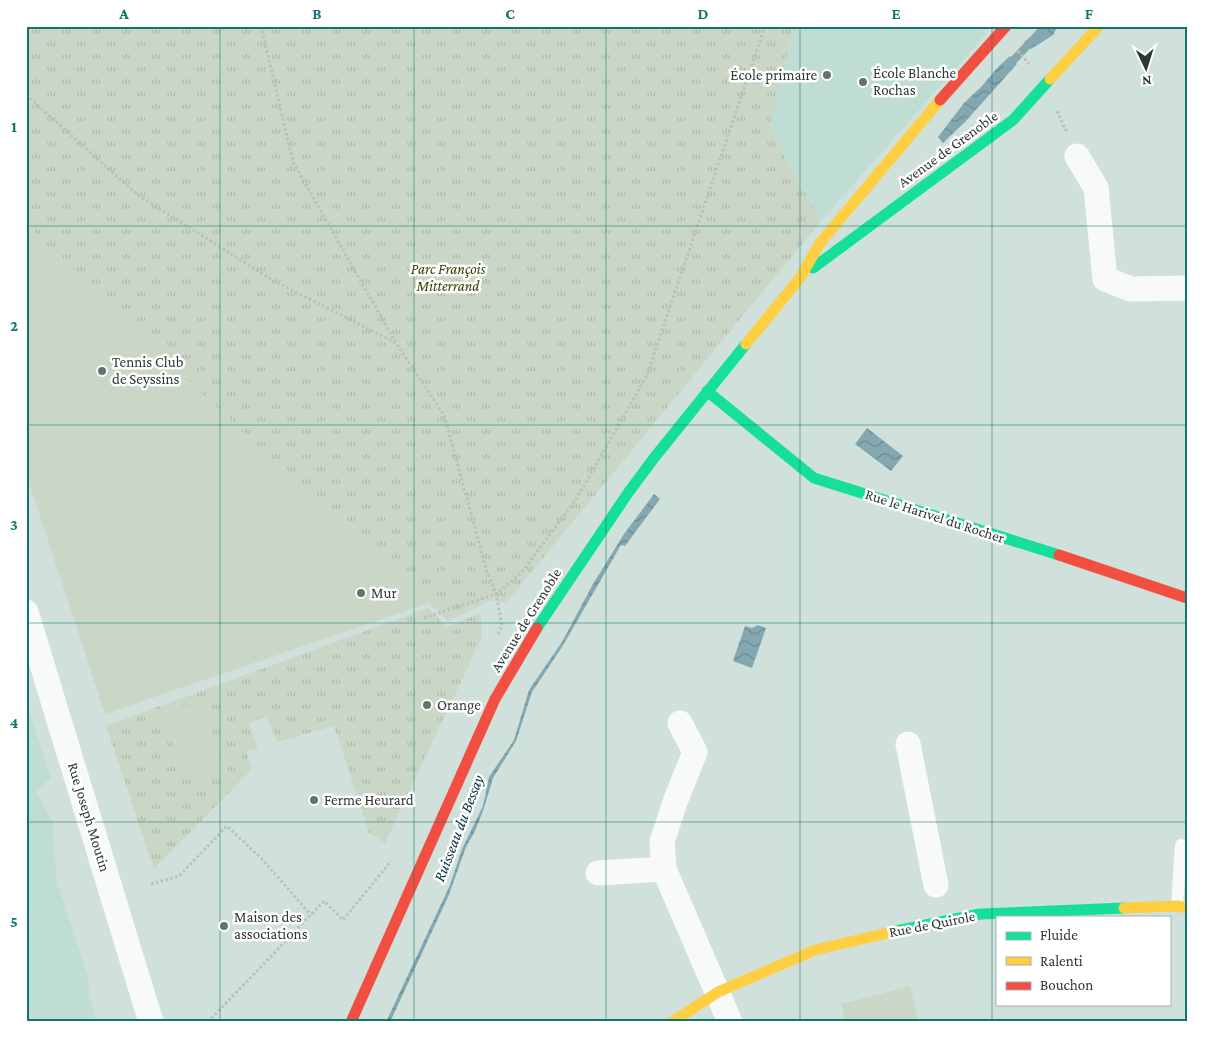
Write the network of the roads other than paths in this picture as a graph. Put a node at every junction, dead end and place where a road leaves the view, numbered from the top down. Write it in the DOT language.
graph roads {
  1 [pos="1099,26"];
  2 [pos="1001,28"];
  3 [pos="1077,156"];
  4 [pos="800,278"];
  5 [pos="1187,288"];
  6 [pos="707,391"];
  7 [pos="1187,598"];
  8 [pos="26,612"];
  9 [pos="680,723"];
  10 [pos="908,744"];
  11 [pos="1181,844"];
  12 [pos="664,869"];
  13 [pos="598,873"];
  14 [pos="936,885"];
  15 [pos="1182,907"];
  16 [pos="718,992"];
  17 [pos="151,1022"];
  18 [pos="350,1022"];
  19 [pos="672,1022"];
  20 [pos="730,1022"];
  1 -- 4 [label="street, Avenue de Grenoble"];
  2 -- 4 [label="street, Avenue de Grenoble"];
  3 -- 5 [label="street"];
  4 -- 6 [label="street, Avenue de Grenoble"];
  6 -- 7 [label="street, Rue le Harivel du Rocher"];
  6 -- 18 [label="street, Avenue de Grenoble"];
  8 -- 17 [label="street, Rue Joseph Moutin"];
  9 -- 12 [label="street"];
  10 -- 14 [label="street"];
  11 -- 15 [label="lane"];
  12 -- 13 [label="street"];
  12 -- 16 [label="street"];
  15 -- 16 [label="street, Rue de Quirole"];
  16 -- 19 [label="street, Rue de Quirole"];
  16 -- 20 [label="street"];
}
